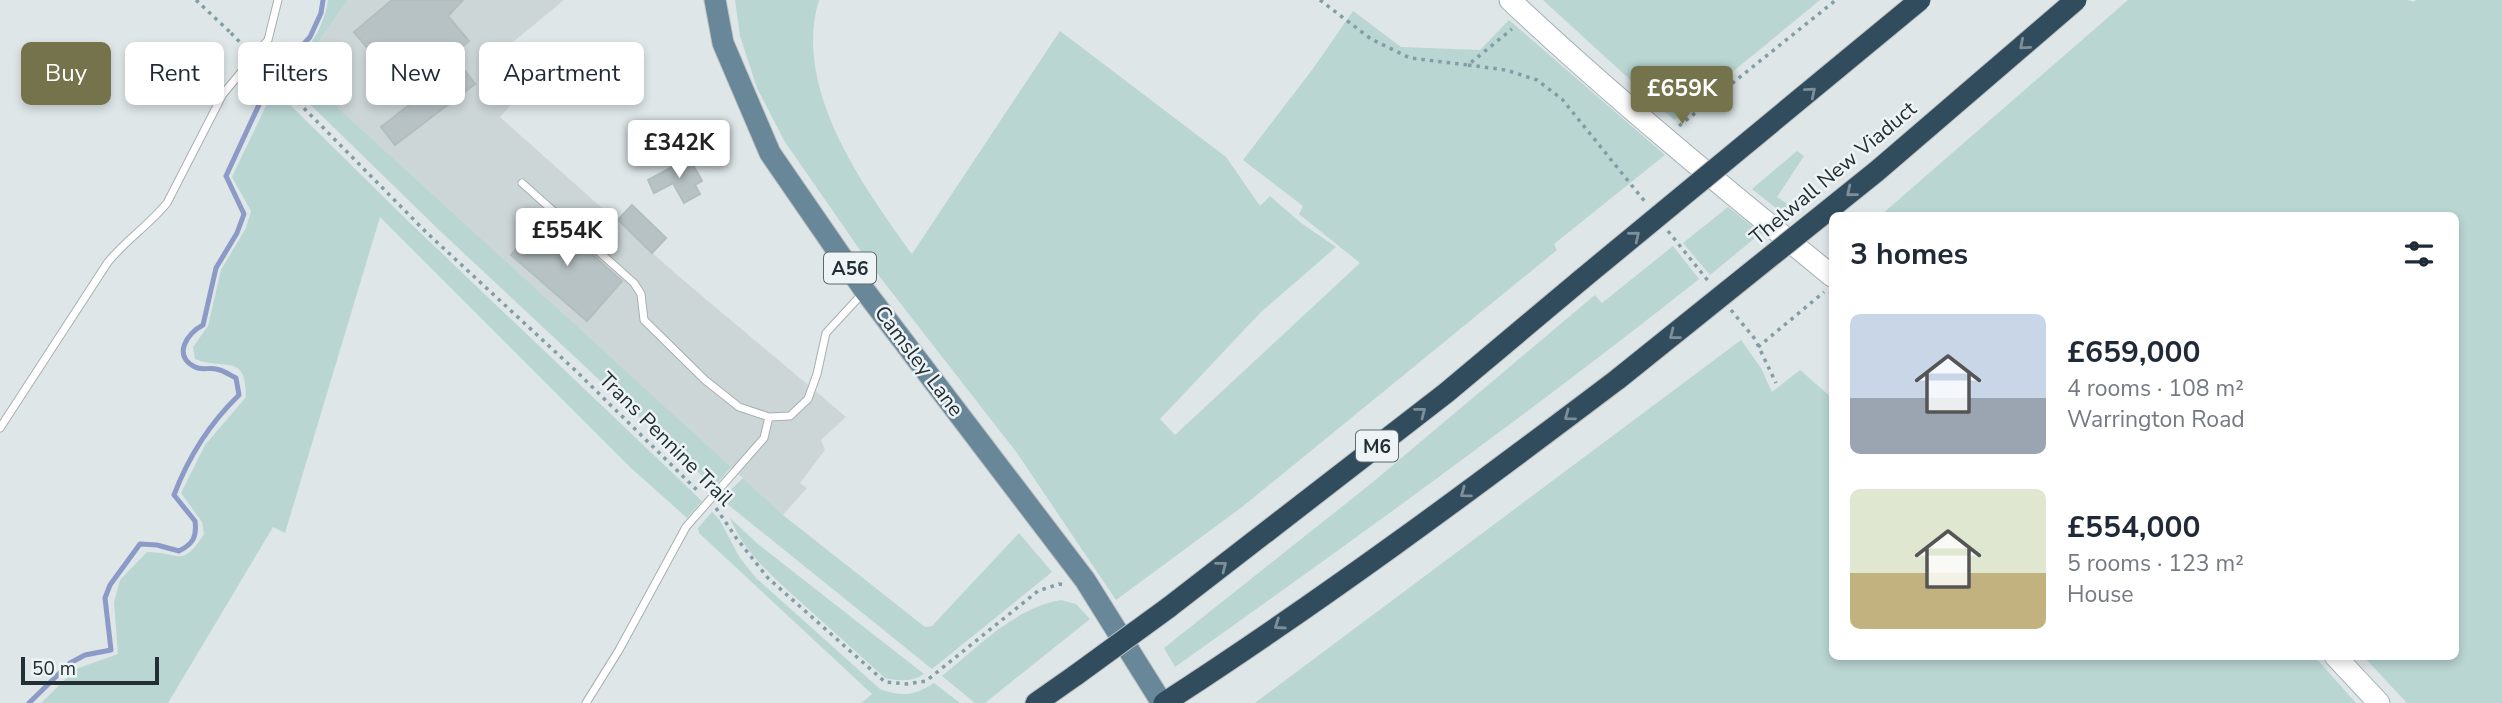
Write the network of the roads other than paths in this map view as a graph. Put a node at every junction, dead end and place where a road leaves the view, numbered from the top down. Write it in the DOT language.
graph roads {
  1 [pos="278,0"];
  2 [pos="715,0"];
  3 [pos="1510,0"];
  4 [pos="1920,0"];
  5 [pos="2076,0"];
  6 [pos="522,183"];
  7 [pos="1829,274"];
  8 [pos="865,290"];
  9 [pos="769,417"];
  10 [pos="0,428"];
  11 [pos="2339,660"];
  12 [pos="586,703"];
  13 [pos="1036,703"];
  14 [pos="1163,703"];
  15 [pos="2379,703"];
  1 -- 10 [label="lane"];
  2 -- 8 [label="main road, Camsley Lane / A56"];
  3 -- 7 [label="street"];
  13 -- 4 [label="highway, M6, one-way, bridge"];
  5 -- 14 [label="highway, Thelwall New Viaduct, one-way, bridge"];
  6 -- 9 [label="lane"];
  8 -- 9 [label="lane"];
  8 -- 14 [label="main road, Camsley Lane / A56"];
  9 -- 12 [label="lane"];
  11 -- 15 [label="street"];
}
